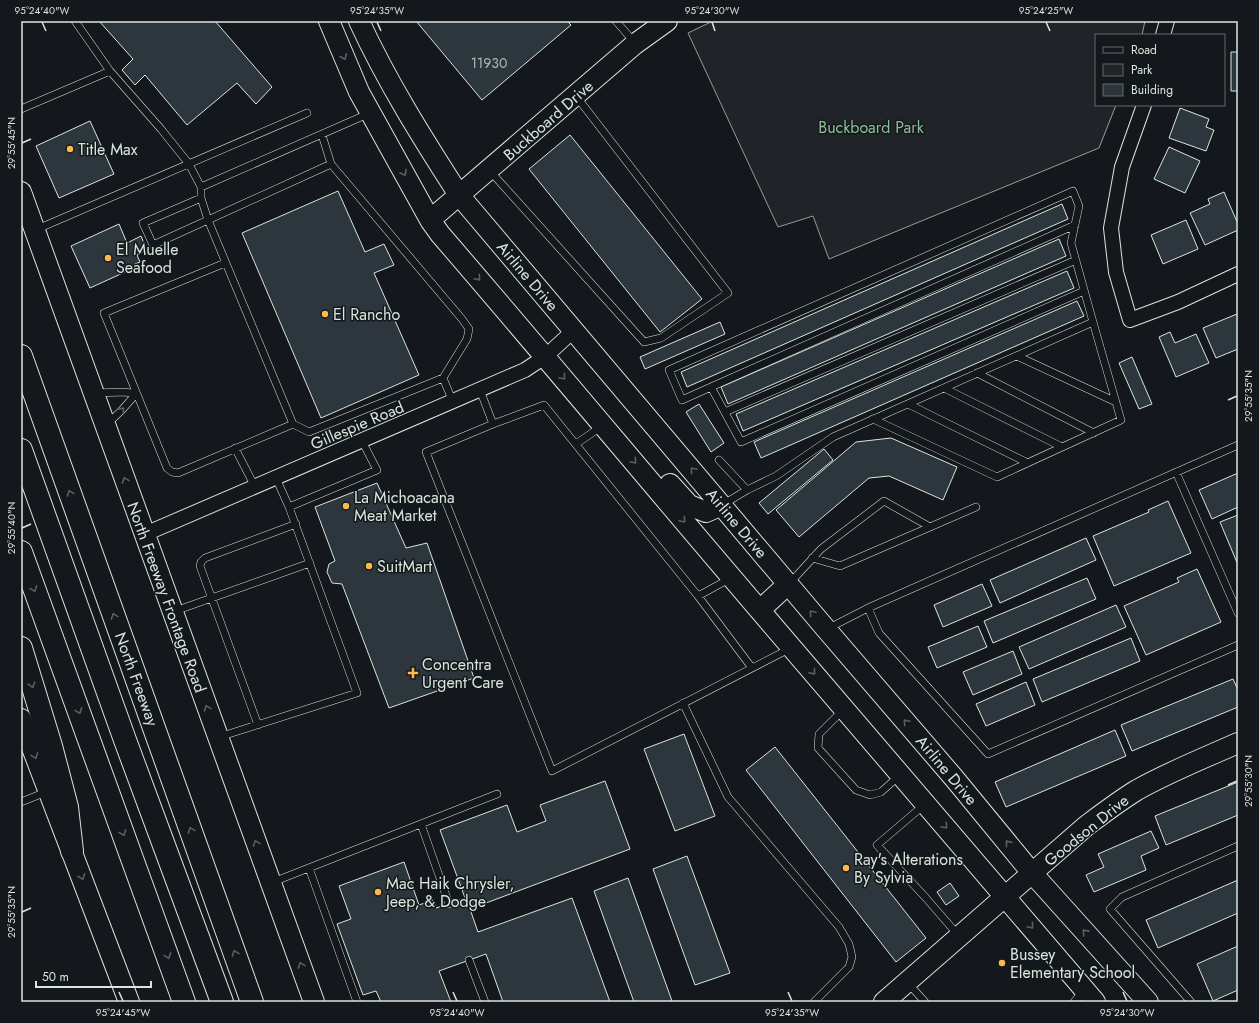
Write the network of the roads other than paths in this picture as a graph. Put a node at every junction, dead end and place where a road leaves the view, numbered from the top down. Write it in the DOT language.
graph roads {
  1 [pos="75,21"];
  2 [pos="329,21"];
  3 [pos="359,21"];
  4 [pos="616,21"];
  5 [pos="667,21"];
  6 [pos="1167,21"];
  7 [pos="1164,34"];
  8 [pos="635,44"];
  9 [pos="110,71"];
  10 [pos="576,96"];
  11 [pos="1144,106"];
  12 [pos="21,109"];
  13 [pos="307,113"];
  14 [pos="370,113"];
  15 [pos="322,135"];
  16 [pos="189,164"];
  17 [pos="331,164"];
  18 [pos="490,169"];
  19 [pos="201,187"];
  20 [pos="21,192"];
  21 [pos="459,195"];
  22 [pos="201,198"];
  23 [pos="208,220"];
  24 [pos="430,220"];
  25 [pos="1075,225"];
  26 [pos="34,230"];
  27 [pos="1076,260"];
  28 [pos="226,263"];
  29 [pos="1238,274"];
  30 [pos="1084,291"];
  31 [pos="1093,322"];
  32 [pos="574,330"];
  33 [pos="21,356"];
  34 [pos="546,356"];
  35 [pos="1017,356"];
  36 [pos="976,373"];
  37 [pos="443,378"];
  38 [pos="711,387"];
  39 [pos="944,388"];
  40 [pos="480,390"];
  41 [pos="93,393"];
  42 [pos="136,394"];
  43 [pos="453,402"];
  44 [pos="1116,402"];
  45 [pos="908,404"];
  46 [pos="725,412"];
  47 [pos="873,419"];
  48 [pos="293,424"];
  49 [pos="493,424"];
  50 [pos="105,425"];
  51 [pos="603,425"];
  52 [pos="1094,433"];
  53 [pos="362,441"];
  54 [pos="576,444"];
  55 [pos="1238,445"];
  56 [pos="1062,447"];
  57 [pos="235,448"];
  58 [pos="21,450"];
  59 [pos="719,460"];
  60 [pos="1028,463"];
  61 [pos="1176,472"];
  62 [pos="276,478"];
  63 [pos="649,479"];
  64 [pos="254,487"];
  65 [pos="747,490"];
  66 [pos="722,505"];
  67 [pos="289,507"];
  68 [pos="976,507"];
  69 [pos="296,524"];
  70 [pos="930,527"];
  71 [pos="145,534"];
  72 [pos="21,552"];
  73 [pos="812,558"];
  74 [pos="310,563"];
  75 [pos="732,578"];
  76 [pos="788,584"];
  77 [pos="698,596"];
  78 [pos="212,598"];
  79 [pos="868,608"];
  80 [pos="760,610"];
  81 [pos="173,612"];
  82 [pos="1238,613"];
  83 [pos="826,629"];
  84 [pos="1238,645"];
  85 [pos="792,647"];
  86 [pos="21,648"];
  87 [pos="752,668"];
  88 [pos="683,703"];
  89 [pos="844,709"];
  90 [pos="21,719"];
  91 [pos="258,725"];
  92 [pos="218,737"];
  93 [pos="1238,743"];
  94 [pos="901,774"];
  95 [pos="48,791"];
  96 [pos="497,794"];
  97 [pos="21,802"];
  98 [pos="926,803"];
  99 [pos="421,824"];
  100 [pos="1238,846"];
  101 [pos="72,851"];
  102 [pos="310,868"];
  103 [pos="1032,873"];
  104 [pos="271,883"];
  105 [pos="1006,896"];
  106 [pos="449,904"];
  107 [pos="959,937"];
  108 [pos="469,960"];
  109 [pos="907,982"];
  110 [pos="253,998"];
  111 [pos="1085,998"];
  112 [pos="128,1002"];
  113 [pos="184,1002"];
  114 [pos="222,1002"];
  115 [pos="314,1002"];
  116 [pos="357,1002"];
  117 [pos="485,1002"];
  118 [pos="814,1002"];
  119 [pos="884,1002"];
  120 [pos="925,1002"];
  121 [pos="1148,1002"];
  122 [pos="1191,1002"];
  1 -- 9 [label="lane"];
  2 -- 14 [label="main road, one-way"];
  3 -- 21 [label="main road, Airline Drive"];
  4 -- 8 [label="lane"];
  5 -- 8 [label="main road, Buckboard Drive"];
  6 -- 7 [label="street"];
  8 -- 10 [label="main road, Buckboard Drive"];
  9 -- 12 [label="lane"];
  9 -- 16 [label="lane"];
  10 -- 18 [label="main road, Buckboard Drive"];
  10 -- 18 [label="lane"];
  11 -- 29 [label="street"];
  13 -- 16 [label="lane"];
  14 -- 15 [label="lane"];
  14 -- 24 [label="main road, one-way"];
  15 -- 17 [label="lane"];
  15 -- 19 [label="lane"];
  16 -- 19 [label="lane"];
  16 -- 26 [label="lane"];
  17 -- 23 [label="lane"];
  17 -- 37 [label="lane"];
  18 -- 21 [label="main road, Buckboard Drive"];
  19 -- 22 [label="lane"];
  20 -- 26 [label="main road, North Freeway Frontage Road"];
  21 -- 24 [label="main road, Buckboard Drive"];
  21 -- 32 [label="main road, Airline Drive"];
  22 -- 23 [label="lane"];
  22 -- 23 [label="lane"];
  23 -- 28 [label="lane"];
  24 -- 34 [label="main road, one-way"];
  25 -- 27 [label="lane"];
  25 -- 38 [label="lane"];
  25 -- 38 [label="lane"];
  26 -- 41 [label="main road, North Freeway Frontage Road"];
  27 -- 30 [label="lane"];
  27 -- 46 [label="lane"];
  28 -- 42 [label="lane"];
  28 -- 48 [label="lane"];
  30 -- 31 [label="lane"];
  30 -- 46 [label="lane"];
  31 -- 35 [label="lane"];
  31 -- 44 [label="lane"];
  32 -- 34 [label="street, Gillespie Road"];
  66 -- 32 [label="main road, Airline Drive, one-way"];
  110 -- 33 [label="highway, North Freeway, one-way"];
  34 -- 40 [label="street, Gillespie Road"];
  34 -- 51 [label="main road, one-way"];
  35 -- 36 [label="lane"];
  35 -- 44 [label="lane"];
  36 -- 39 [label="lane"];
  36 -- 52 [label="lane"];
  37 -- 43 [label="lane"];
  37 -- 48 [label="lane"];
  38 -- 46 [label="lane"];
  39 -- 45 [label="lane"];
  39 -- 56 [label="lane"];
  40 -- 43 [label="street, Gillespie Road"];
  40 -- 49 [label="lane"];
  41 -- 42 [label="lane"];
  41 -- 50 [label="main road, North Freeway Frontage Road"];
  50 -- 42 [label="lane, one-way"];
  42 -- 57 [label="lane"];
  43 -- 53 [label="street, Gillespie Road"];
  44 -- 52 [label="lane"];
  45 -- 47 [label="lane"];
  45 -- 60 [label="lane"];
  47 -- 60 [label="lane"];
  47 -- 65 [label="lane"];
  48 -- 57 [label="lane"];
  49 -- 54 [label="lane"];
  49 -- 88 [label="lane"];
  71 -- 50 [label="main road, North Freeway Frontage Road, one-way"];
  51 -- 54 [label="lane"];
  51 -- 63 [label="main road, one-way"];
  52 -- 56 [label="lane"];
  53 -- 62 [label="street, Gillespie Road"];
  53 -- 67 [label="lane"];
  54 -- 77 [label="lane"];
  55 -- 61 [label="lane"];
  56 -- 60 [label="lane"];
  57 -- 64 [label="lane"];
  58 -- 114 [label="highway, North Freeway"];
  59 -- 65 [label="lane"];
  61 -- 79 [label="lane"];
  61 -- 82 [label="lane"];
  62 -- 64 [label="street, Gillespie Road"];
  62 -- 67 [label="lane"];
  63 -- 66 [label="main road"];
  63 -- 75 [label="main road, one-way"];
  64 -- 71 [label="street, Gillespie Road"];
  65 -- 66 [label="lane"];
  66 -- 76 [label="main road, Airline Drive"];
  67 -- 69 [label="lane"];
  68 -- 70 [label="lane"];
  69 -- 74 [label="lane"];
  69 -- 78 [label="lane"];
  70 -- 73 [label="lane"];
  70 -- 73 [label="lane"];
  71 -- 81 [label="main road, North Freeway Frontage Road"];
  72 -- 113 [label="highway, one-way"];
  73 -- 76 [label="lane"];
  74 -- 78 [label="lane"];
  74 -- 91 [label="lane"];
  75 -- 77 [label="lane"];
  75 -- 80 [label="main road"];
  76 -- 80 [label="main road"];
  83 -- 76 [label="main road, Airline Drive, one-way"];
  77 -- 87 [label="lane"];
  78 -- 81 [label="lane"];
  78 -- 91 [label="lane"];
  79 -- 83 [label="lane"];
  79 -- 84 [label="lane"];
  80 -- 85 [label="main road"];
  92 -- 81 [label="main road, North Freeway Frontage Road, one-way"];
  103 -- 83 [label="main road, Airline Drive, one-way"];
  85 -- 87 [label="lane"];
  85 -- 89 [label="main road, one-way"];
  86 -- 101 [label="highway, one-way"];
  87 -- 88 [label="lane"];
  88 -- 118 [label="lane"];
  89 -- 94 [label="main road"];
  89 -- 94 [label="lane"];
  90 -- 95 [label="main road, one-way"];
  91 -- 92 [label="lane"];
  104 -- 92 [label="main road, North Freeway Frontage Road, one-way"];
  93 -- 103 [label="main road, Goodson Drive"];
  94 -- 98 [label="main road"];
  95 -- 97 [label="lane"];
  95 -- 101 [label="main road"];
  96 -- 99 [label="lane"];
  98 -- 105 [label="main road, one-way"];
  98 -- 107 [label="lane"];
  99 -- 102 [label="lane"];
  99 -- 106 [label="lane"];
  100 -- 122 [label="lane"];
  101 -- 112 [label="main road, one-way"];
  102 -- 104 [label="lane"];
  102 -- 116 [label="lane"];
  103 -- 105 [label="main road, Goodson Drive"];
  121 -- 103 [label="main road, Airline Drive, one-way"];
  115 -- 104 [label="main road, North Freeway Frontage Road, one-way"];
  105 -- 107 [label="main road, Goodson Drive"];
  105 -- 111 [label="main road, one-way"];
  107 -- 109 [label="main road, Goodson Drive"];
  108 -- 117 [label="lane"];
  109 -- 119 [label="main road, Goodson Drive"];
  109 -- 120 [label="lane"];
}
